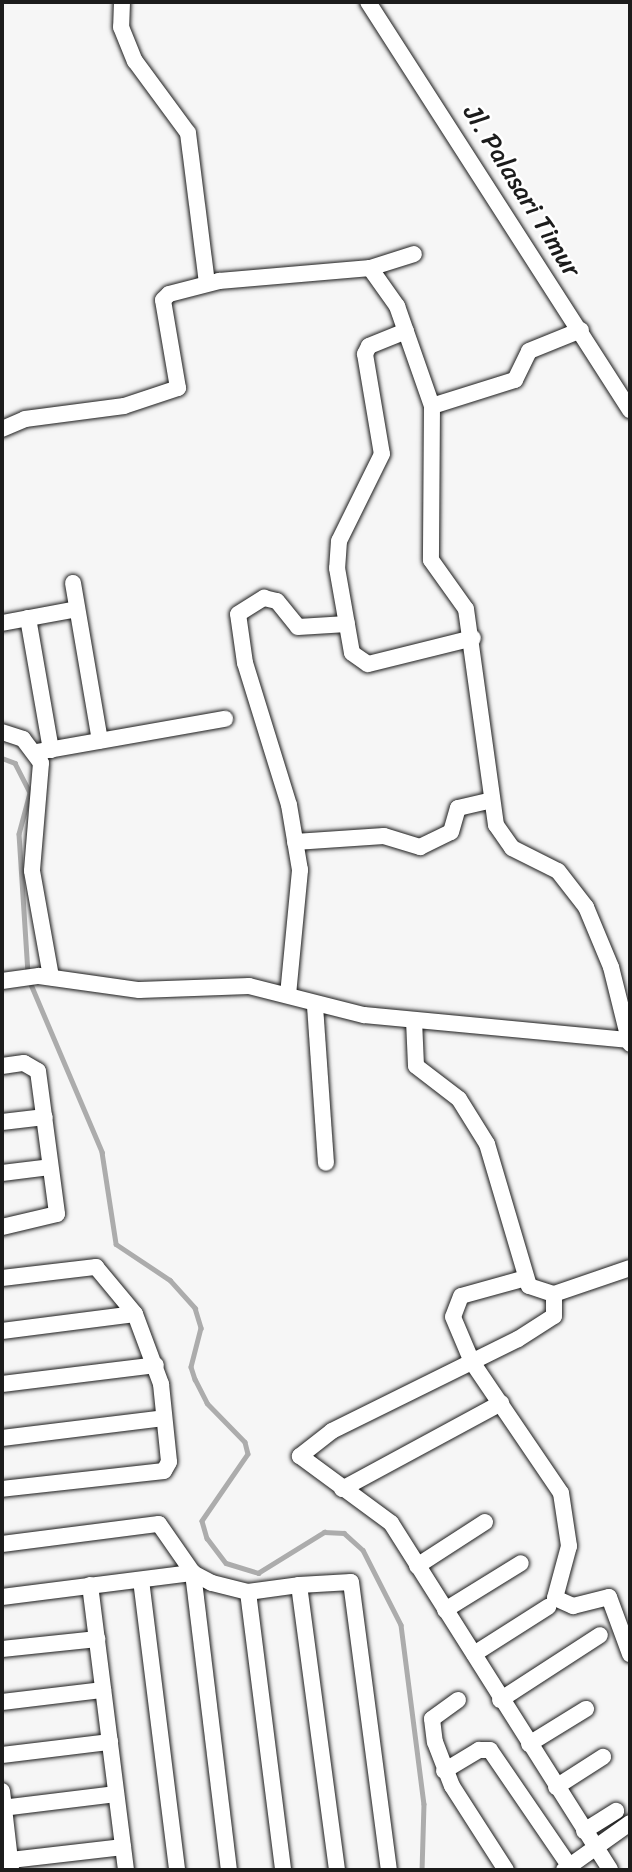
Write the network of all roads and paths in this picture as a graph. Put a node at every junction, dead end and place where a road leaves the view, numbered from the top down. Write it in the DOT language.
graph roads {
  1 [pos="122,2"];
  2 [pos="368,2"];
  3 [pos="414,254"];
  4 [pos="370,268"];
  5 [pos="207,283"];
  6 [pos="581,330"];
  7 [pos="406,331"];
  8 [pos="432,406"];
  9 [pos="630,410"];
  10 [pos="2,429"];
  11 [pos="73,583"];
  12 [pos="77,609"];
  13 [pos="28,618"];
  14 [pos="2,623"];
  15 [pos="346,624"];
  16 [pos="472,638"];
  17 [pos="225,719"];
  18 [pos="2,732"];
  19 [pos="100,741"];
  20 [pos="44,751"];
  21 [pos="488,801"];
  22 [pos="295,842"];
  23 [pos="45,976"];
  24 [pos="8,980"];
  25 [pos="288,995"];
  26 [pos="315,1006"];
  27 [pos="414,1020"];
  28 [pos="630,1042"];
  29 [pos="2,1066"];
  30 [pos="45,1117"];
  31 [pos="2,1122"];
  32 [pos="326,1163"];
  33 [pos="50,1167"];
  34 [pos="2,1173"];
  35 [pos="2,1227"];
  36 [pos="630,1268"];
  37 [pos="2,1278"];
  38 [pos="526,1278"];
  39 [pos="554,1294"];
  40 [pos="135,1314"];
  41 [pos="2,1331"];
  42 [pos="472,1362"];
  43 [pos="156,1365"];
  44 [pos="2,1384"];
  45 [pos="501,1403"];
  46 [pos="164,1418"];
  47 [pos="2,1438"];
  48 [pos="2,1489"];
  49 [pos="342,1489"];
  50 [pos="485,1522"];
  51 [pos="2,1544"];
  52 [pos="522,1563"];
  53 [pos="417,1566"];
  54 [pos="193,1573"];
  55 [pos="141,1580"];
  56 [pos="299,1585"];
  57 [pos="90,1586"];
  58 [pos="248,1592"];
  59 [pos="2,1597"];
  60 [pos="548,1607"];
  61 [pos="444,1610"];
  62 [pos="600,1635"];
  63 [pos="97,1639"];
  64 [pos="2,1648"];
  65 [pos="474,1654"];
  66 [pos="630,1654"];
  67 [pos="103,1690"];
  68 [pos="458,1700"];
  69 [pos="500,1700"];
  70 [pos="2,1702"];
  71 [pos="586,1709"];
  72 [pos="110,1742"];
  73 [pos="529,1744"];
  74 [pos="2,1755"];
  75 [pos="603,1757"];
  76 [pos="444,1771"];
  77 [pos="556,1787"];
  78 [pos="2,1791"];
  79 [pos="116,1794"];
  80 [pos="3,1808"];
  81 [pos="616,1811"];
  82 [pos="630,1823"];
  83 [pos="584,1831"];
  84 [pos="122,1847"];
  85 [pos="596,1850"];
  86 [pos="8,1864"];
  87 [pos="574,1867"];
  88 [pos="126,1870"];
  89 [pos="177,1870"];
  90 [pos="229,1870"];
  91 [pos="283,1870"];
  92 [pos="337,1870"];
  93 [pos="389,1870"];
  94 [pos="506,1870"];
  95 [pos="610,1870"];
  1 -- 5 [label="street"];
  2 -- 6 [label="street, Jl. Palasari Timur"];
  3 -- 4 [label="street"];
  4 -- 5 [label="street"];
  4 -- 7 [label="street"];
  5 -- 10 [label="street"];
  6 -- 8 [label="street"];
  6 -- 9 [label="street, Jl. Palasari Timur"];
  7 -- 8 [label="street"];
  7 -- 15 [label="street"];
  8 -- 16 [label="street"];
  11 -- 12 [label="street"];
  12 -- 13 [label="street"];
  12 -- 19 [label="street"];
  13 -- 14 [label="street"];
  13 -- 20 [label="street"];
  15 -- 16 [label="street"];
  15 -- 22 [label="street"];
  16 -- 21 [label="street"];
  17 -- 19 [label="street"];
  18 -- 20 [label="street"];
  19 -- 20 [label="street"];
  20 -- 23 [label="street"];
  21 -- 22 [label="street"];
  21 -- 28 [label="street"];
  22 -- 25 [label="street"];
  23 -- 24 [label="street"];
  23 -- 25 [label="street"];
  25 -- 26 [label="street"];
  26 -- 27 [label="street"];
  26 -- 32 [label="street"];
  27 -- 28 [label="street"];
  27 -- 38 [label="street"];
  29 -- 30 [label="street"];
  30 -- 31 [label="street"];
  30 -- 33 [label="street"];
  33 -- 34 [label="street"];
  33 -- 35 [label="street"];
  36 -- 39 [label="street"];
  37 -- 40 [label="street"];
  38 -- 39 [label="street"];
  38 -- 42 [label="street"];
  39 -- 42 [label="street"];
  40 -- 41 [label="street"];
  40 -- 43 [label="street"];
  42 -- 45 [label="street"];
  42 -- 49 [label="street"];
  43 -- 44 [label="street"];
  43 -- 46 [label="street"];
  45 -- 49 [label="street"];
  45 -- 66 [label="street"];
  46 -- 47 [label="street"];
  46 -- 48 [label="street"];
  49 -- 53 [label="street"];
  50 -- 53 [label="street"];
  51 -- 54 [label="street"];
  52 -- 61 [label="street"];
  53 -- 61 [label="street"];
  54 -- 55 [label="street"];
  54 -- 58 [label="street"];
  54 -- 90 [label="street"];
  55 -- 57 [label="street"];
  55 -- 89 [label="street"];
  56 -- 58 [label="street"];
  56 -- 92 [label="street"];
  56 -- 93 [label="street"];
  57 -- 59 [label="street"];
  57 -- 63 [label="street"];
  58 -- 91 [label="street"];
  60 -- 65 [label="street"];
  61 -- 65 [label="street"];
  62 -- 69 [label="street"];
  63 -- 64 [label="street"];
  63 -- 67 [label="street"];
  65 -- 69 [label="street"];
  67 -- 70 [label="street"];
  67 -- 72 [label="street"];
  68 -- 76 [label="street"];
  69 -- 73 [label="street"];
  71 -- 73 [label="street"];
  72 -- 74 [label="street"];
  72 -- 79 [label="street"];
  73 -- 77 [label="street"];
  75 -- 77 [label="street"];
  76 -- 87 [label="street"];
  76 -- 94 [label="street"];
  77 -- 83 [label="street"];
  78 -- 80 [label="street"];
  79 -- 80 [label="street"];
  79 -- 84 [label="street"];
  80 -- 86 [label="street"];
  81 -- 83 [label="street"];
  82 -- 85 [label="street"];
  83 -- 85 [label="street"];
  84 -- 86 [label="street"];
  84 -- 88 [label="street"];
  85 -- 87 [label="street"];
  85 -- 95 [label="street"];
}
